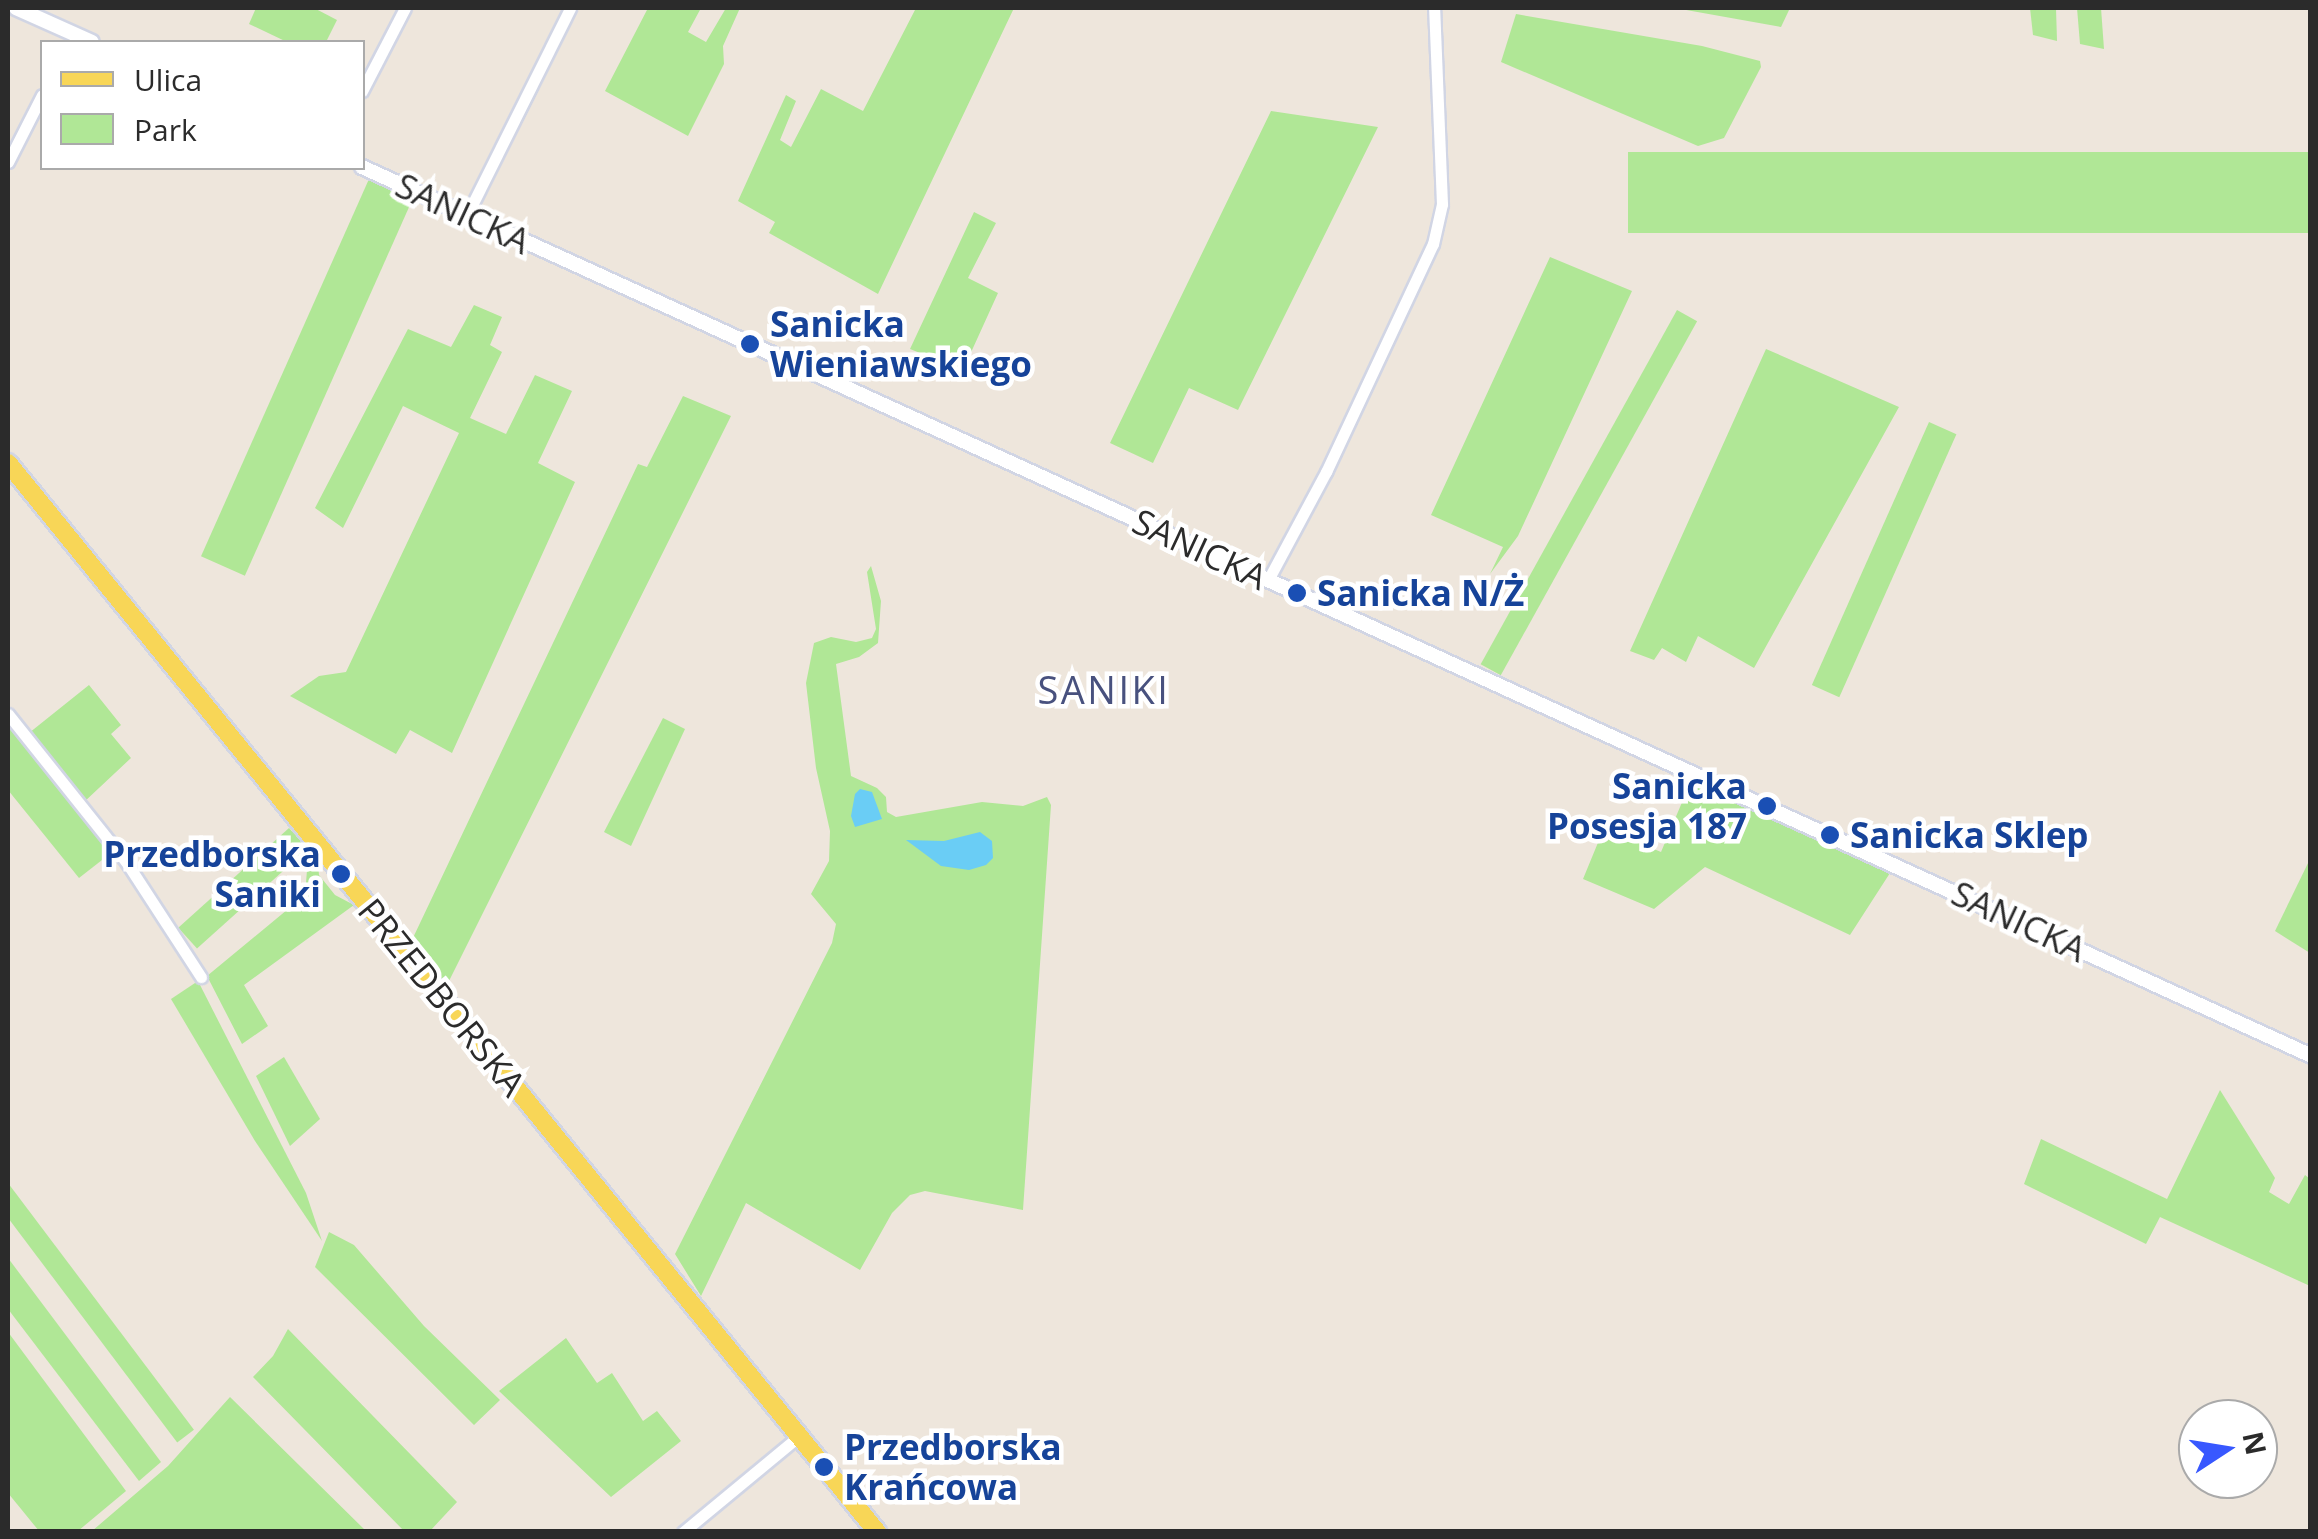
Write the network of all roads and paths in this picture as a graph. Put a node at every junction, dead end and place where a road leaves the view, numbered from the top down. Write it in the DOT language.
graph roads {
  1 [pos="16,8"];
  2 [pos="405,8"];
  3 [pos="570,8"];
  4 [pos="1434,8"];
  5 [pos="72,38"];
  6 [pos="365,85"];
  7 [pos="40,98"];
  8 [pos="8,162"];
  9 [pos="365,168"];
  10 [pos="467,215"];
  11 [pos="8,463"];
  12 [pos="1268,580"];
  13 [pos="8,714"];
  14 [pos="202,977"];
  15 [pos="2310,1054"];
  16 [pos="799,1436"];
  17 [pos="683,1532"];
  18 [pos="876,1532"];
  1 -- 5 [label="street"];
  2 -- 6 [label="street"];
  3 -- 10 [label="street"];
  4 -- 12 [label="street"];
  7 -- 8 [label="street"];
  9 -- 10 [label="street, SANICKA"];
  10 -- 12 [label="street, SANICKA"];
  11 -- 16 [label="main road, PRZEDBORSKA"];
  12 -- 15 [label="street, SANICKA"];
  13 -- 14 [label="street"];
  16 -- 17 [label="street"];
  16 -- 18 [label="main road, PRZEDBORSKA"];
}
